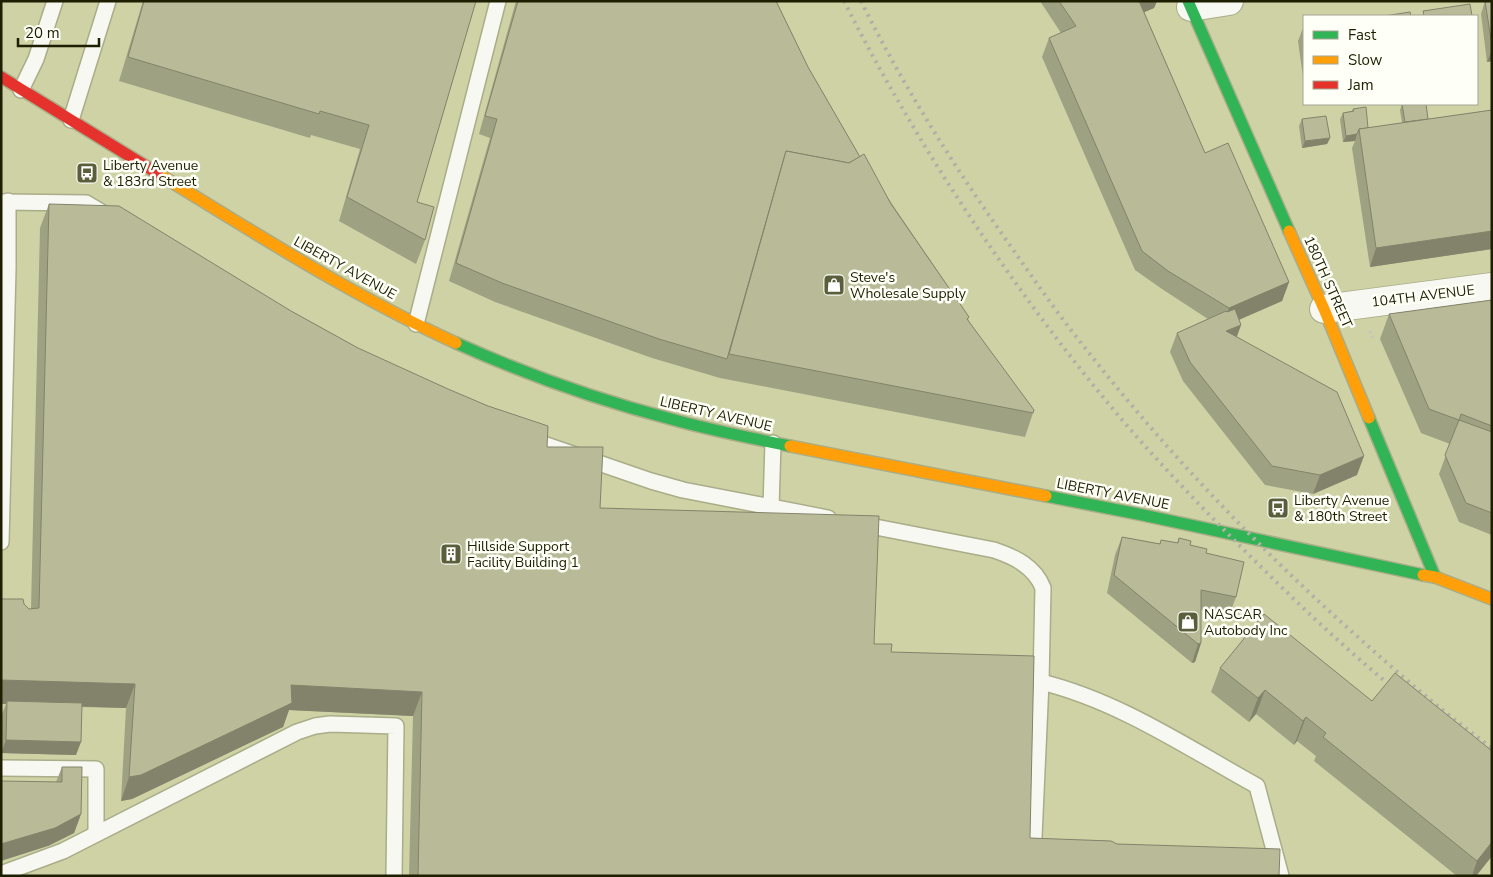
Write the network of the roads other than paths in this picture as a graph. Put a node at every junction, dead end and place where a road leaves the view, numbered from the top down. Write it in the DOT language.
graph roads {
  1 [pos="55,1"];
  2 [pos="108,1"];
  3 [pos="498,1"];
  4 [pos="1230,1"];
  5 [pos="1189,4"];
  6 [pos="1,77"];
  7 [pos="22,90"];
  8 [pos="71,120"];
  9 [pos="4,201"];
  10 [pos="120,223"];
  11 [pos="1492,287"];
  12 [pos="1324,309"];
  13 [pos="416,324"];
  14 [pos="515,434"];
  15 [pos="773,443"];
  16 [pos="771,507"];
  17 [pos="1,542"];
  18 [pos="1435,577"];
  19 [pos="1492,599"];
  20 [pos="1041,682"];
  21 [pos="1,768"];
  22 [pos="96,834"];
  23 [pos="1052,860"];
  24 [pos="1263,870"];
  25 [pos="23,872"];
  26 [pos="1,874"];
  27 [pos="1281,874"];
  28 [pos="394,876"];
  1 -- 7 [label="lane"];
  2 -- 8 [label="lane"];
  3 -- 13 [label="lane"];
  4 -- 5 [label="street"];
  5 -- 12 [label="main road, 180TH STREET"];
  6 -- 7 [label="main road, LIBERTY AVENUE"];
  7 -- 8 [label="main road, LIBERTY AVENUE"];
  8 -- 13 [label="main road, LIBERTY AVENUE"];
  9 -- 10 [label="lane"];
  9 -- 17 [label="lane"];
  11 -- 12 [label="street, 104TH AVENUE"];
  12 -- 18 [label="main road, 180TH STREET"];
  13 -- 15 [label="main road, LIBERTY AVENUE"];
  14 -- 16 [label="lane"];
  15 -- 16 [label="lane"];
  15 -- 18 [label="main road, LIBERTY AVENUE"];
  16 -- 20 [label="lane"];
  18 -- 19 [label="main road, LIBERTY AVENUE"];
  20 -- 23 [label="lane"];
  20 -- 27 [label="lane"];
  21 -- 22 [label="lane"];
  22 -- 25 [label="lane"];
  22 -- 28 [label="lane"];
  24 -- 27 [label="lane"];
  25 -- 26 [label="lane"];
}
